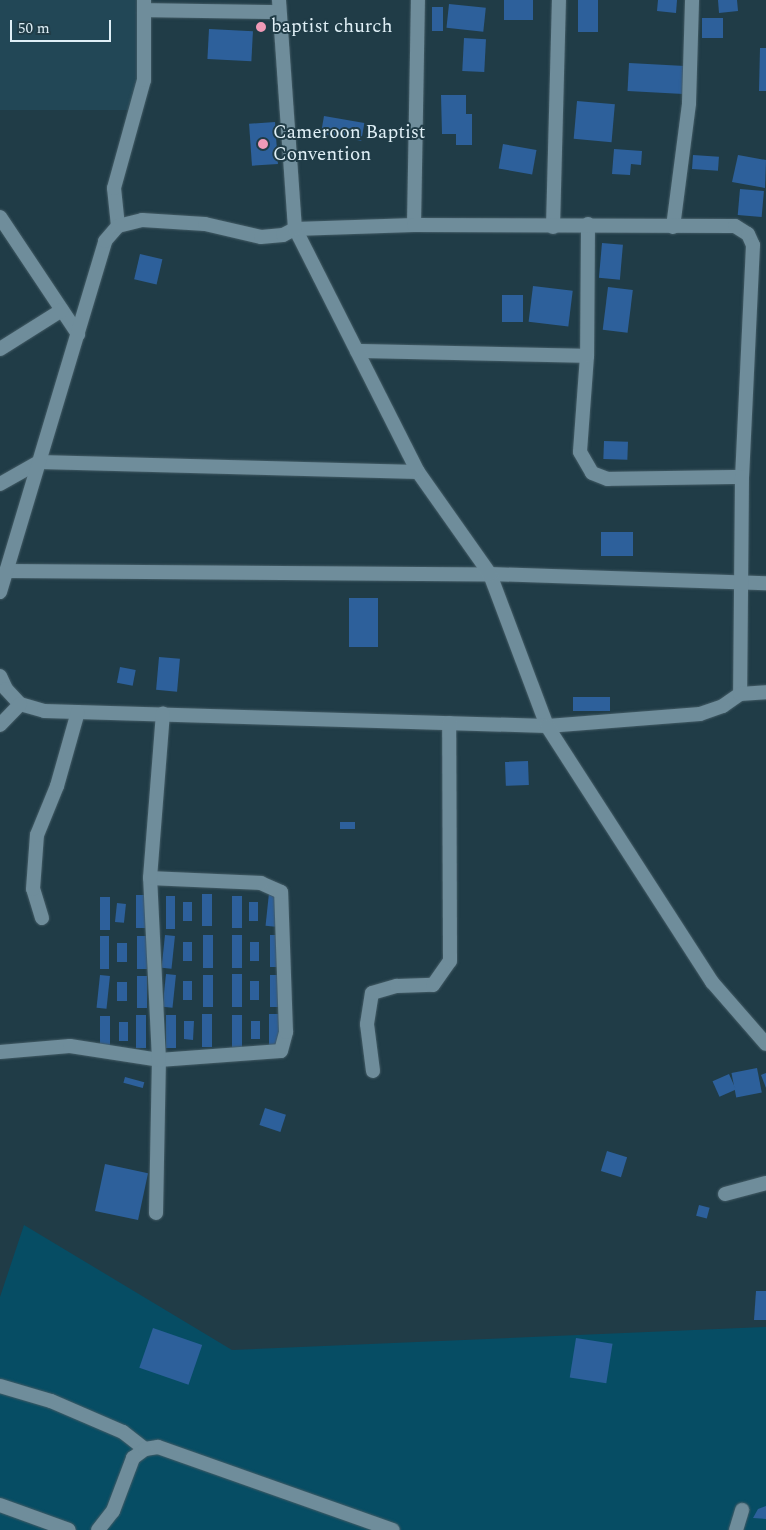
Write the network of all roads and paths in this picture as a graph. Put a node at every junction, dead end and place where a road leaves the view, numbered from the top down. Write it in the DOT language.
graph roads {
  1 [pos="418,0"];
  2 [pos="559,0"];
  3 [pos="692,0"];
  4 [pos="144,5"];
  5 [pos="279,6"];
  6 [pos="0,217"];
  7 [pos="588,224"];
  8 [pos="414,225"];
  9 [pos="118,226"];
  10 [pos="553,226"];
  11 [pos="673,227"];
  12 [pos="295,229"];
  13 [pos="62,310"];
  14 [pos="78,334"];
  15 [pos="0,349"];
  16 [pos="357,351"];
  17 [pos="587,356"];
  18 [pos="39,462"];
  19 [pos="418,472"];
  20 [pos="742,477"];
  21 [pos="0,484"];
  22 [pos="6,571"];
  23 [pos="490,574"];
  24 [pos="741,582"];
  25 [pos="766,583"];
  26 [pos="0,592"];
  27 [pos="0,676"];
  28 [pos="766,692"];
  29 [pos="740,694"];
  30 [pos="20,704"];
  31 [pos="78,712"];
  32 [pos="163,714"];
  33 [pos="449,723"];
  34 [pos="0,725"];
  35 [pos="547,726"];
  36 [pos="150,878"];
  37 [pos="42,918"];
  38 [pos="766,1044"];
  39 [pos="0,1052"];
  40 [pos="159,1060"];
  41 [pos="373,1071"];
  42 [pos="766,1183"];
  43 [pos="725,1194"];
  44 [pos="156,1213"];
  45 [pos="0,1386"];
  46 [pos="144,1449"];
  47 [pos="0,1505"];
  48 [pos="742,1510"];
  49 [pos="101,1529"];
  50 [pos="68,1530"];
  51 [pos="392,1530"];
  52 [pos="736,1530"];
  1 -- 8 [label="street"];
  2 -- 10 [label="street"];
  3 -- 11 [label="street"];
  4 -- 5 [label="street"];
  4 -- 9 [label="street"];
  5 -- 12 [label="street"];
  6 -- 13 [label="street"];
  7 -- 10 [label="street"];
  7 -- 11 [label="street"];
  7 -- 17 [label="street"];
  8 -- 10 [label="street"];
  8 -- 12 [label="street"];
  9 -- 12 [label="street"];
  9 -- 14 [label="street"];
  11 -- 20 [label="street"];
  12 -- 16 [label="street"];
  13 -- 14 [label="street"];
  13 -- 15 [label="street"];
  14 -- 18 [label="street"];
  16 -- 17 [label="street"];
  16 -- 19 [label="street"];
  17 -- 20 [label="street"];
  18 -- 19 [label="street"];
  18 -- 21 [label="street"];
  18 -- 22 [label="street"];
  19 -- 23 [label="street"];
  20 -- 24 [label="street"];
  22 -- 23 [label="street"];
  22 -- 26 [label="street"];
  23 -- 24 [label="street"];
  23 -- 35 [label="street"];
  24 -- 25 [label="street"];
  24 -- 29 [label="street"];
  27 -- 30 [label="street"];
  28 -- 29 [label="street"];
  29 -- 35 [label="street"];
  30 -- 31 [label="street"];
  30 -- 34 [label="street"];
  31 -- 32 [label="street"];
  31 -- 37 [label="street"];
  32 -- 33 [label="street"];
  32 -- 36 [label="street"];
  33 -- 35 [label="street"];
  33 -- 41 [label="street"];
  35 -- 38 [label="street"];
  36 -- 40 [label="street"];
  36 -- 40 [label="street"];
  39 -- 40 [label="street"];
  40 -- 44 [label="street"];
  42 -- 43 [label="street"];
  45 -- 46 [label="street"];
  46 -- 49 [label="street"];
  46 -- 51 [label="street"];
  47 -- 50 [label="street"];
  48 -- 52 [label="street"];
}
